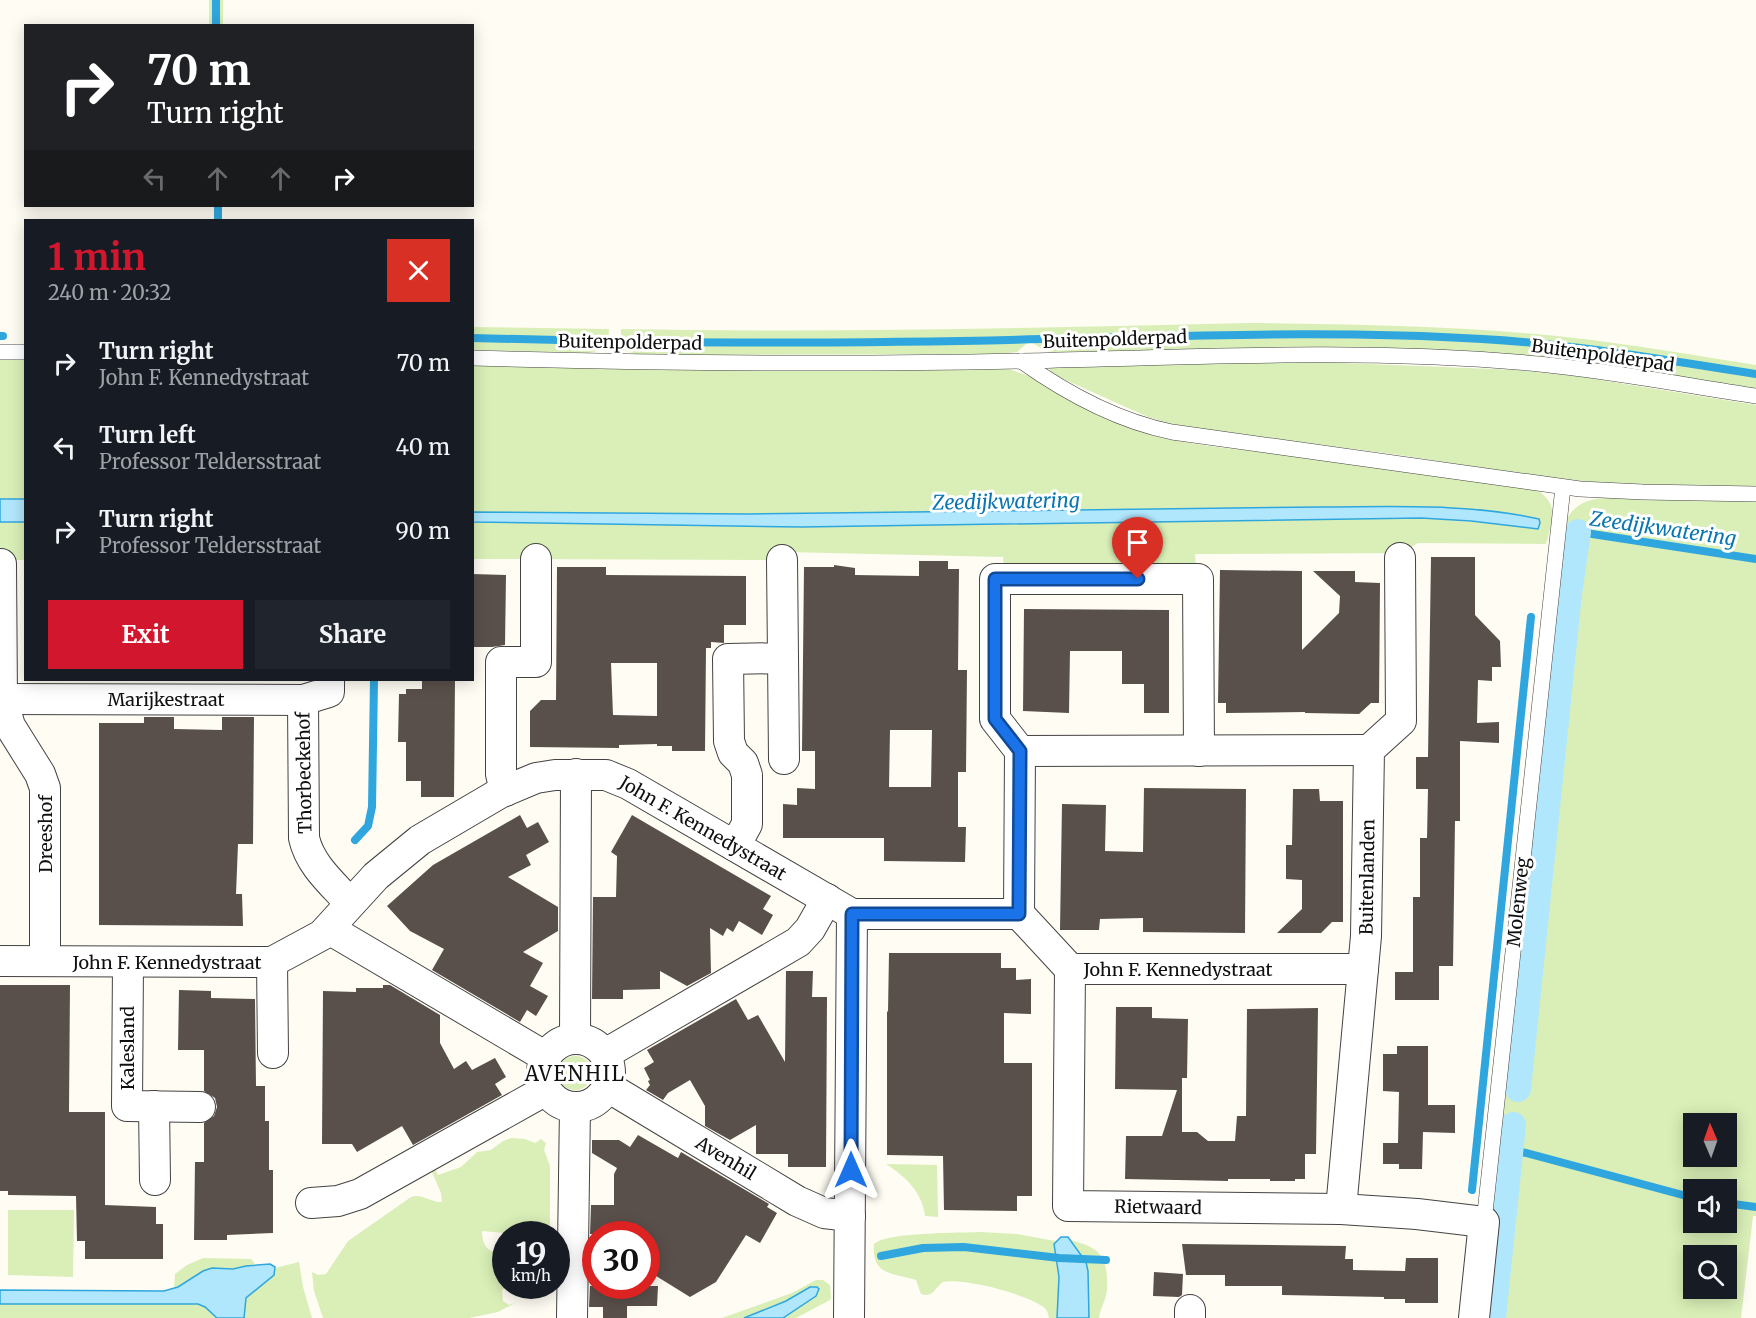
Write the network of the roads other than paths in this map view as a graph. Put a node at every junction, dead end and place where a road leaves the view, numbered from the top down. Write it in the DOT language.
graph roads {
  1 [pos="0,352"];
  2 [pos="24,352"];
  3 [pos="474,358"];
  4 [pos="1021,361"];
  5 [pos="1756,396"];
  6 [pos="1563,487"];
  7 [pos="1756,494"];
  8 [pos="1400,558"];
  9 [pos="536,559"];
  10 [pos="782,560"];
  11 [pos="0,564"];
  12 [pos="24,564"];
  13 [pos="783,658"];
  14 [pos="1,687"];
  15 [pos="320,690"];
  16 [pos="1369,750"];
  17 [pos="1020,751"];
  18 [pos="1199,751"];
  19 [pos="783,759"];
  20 [pos="576,774"];
  21 [pos="505,791"];
  22 [pos="735,846"];
  23 [pos="350,903"];
  24 [pos="840,907"];
  25 [pos="1019,914"];
  26 [pos="329,929"];
  27 [pos="0,961"];
  28 [pos="45,961"];
  29 [pos="128,962"];
  30 [pos="272,962"];
  31 [pos="1070,969"];
  32 [pos="1364,969"];
  33 [pos="575,1039"];
  34 [pos="273,1053"];
  35 [pos="605,1054"];
  36 [pos="546,1057"];
  37 [pos="608,1087"];
  38 [pos="546,1090"];
  39 [pos="154,1106"];
  40 [pos="200,1107"];
  41 [pos="575,1107"];
  42 [pos="154,1180"];
  43 [pos="311,1203"];
  44 [pos="1341,1209"];
  45 [pos="850,1216"];
  46 [pos="1484,1222"];
  47 [pos="572,1318"];
  48 [pos="849,1318"];
  49 [pos="867,1318"];
  50 [pos="1474,1318"];
  1 -- 2 [label="lane"];
  3 -- 4 [label="lane, Buitenpolderpad"];
  4 -- 5 [label="lane, Buitenpolderpad"];
  4 -- 6 [label="lane"];
  6 -- 7 [label="lane"];
  6 -- 46 [label="lane, Molenweg"];
  8 -- 16 [label="street"];
  9 -- 21 [label="street"];
  10 -- 13 [label="street"];
  11 -- 12 [label="street"];
  11 -- 14 [label="street, Dreeshof"];
  13 -- 19 [label="street"];
  13 -- 22 [label="street"];
  14 -- 15 [label="street, Marijkestraat"];
  14 -- 28 [label="street, Dreeshof"];
  15 -- 23 [label="street, Thorbeckehof"];
  16 -- 18 [label="street"];
  16 -- 32 [label="street, Buitenlanden"];
  17 -- 18 [label="street"];
  17 -- 18 [label="street"];
  17 -- 25 [label="street"];
  20 -- 21 [label="street, John F. Kennedystraat"];
  20 -- 22 [label="street, John F. Kennedystraat"];
  20 -- 33 [label="street"];
  21 -- 23 [label="street, John F. Kennedystraat"];
  22 -- 24 [label="street, John F. Kennedystraat"];
  23 -- 26 [label="street, John F. Kennedystraat"];
  24 -- 25 [label="street, John F. Kennedystraat"];
  24 -- 35 [label="street"];
  24 -- 45 [label="street"];
  25 -- 31 [label="street, John F. Kennedystraat"];
  26 -- 30 [label="street, John F. Kennedystraat"];
  26 -- 36 [label="street"];
  27 -- 28 [label="street, John F. Kennedystraat"];
  28 -- 29 [label="street, John F. Kennedystraat"];
  29 -- 30 [label="street, John F. Kennedystraat"];
  29 -- 39 [label="street, Kalesland"];
  30 -- 34 [label="street"];
  31 -- 32 [label="street, John F. Kennedystraat"];
  31 -- 44 [label="street, Rietwaard"];
  32 -- 44 [label="street, Buitenlanden"];
  33 -- 35 [label="street"];
  33 -- 36 [label="street"];
  35 -- 37 [label="street"];
  36 -- 38 [label="street"];
  37 -- 41 [label="street"];
  37 -- 45 [label="street, Avenhil"];
  38 -- 41 [label="street"];
  38 -- 43 [label="street"];
  39 -- 40 [label="street, Kalesland"];
  39 -- 42 [label="street, Kalesland"];
  41 -- 47 [label="street"];
  44 -- 46 [label="street, Rietwaard"];
  45 -- 48 [label="street"];
  46 -- 50 [label="street, Molenweg"];
  48 -- 49 [label="street"];
}
